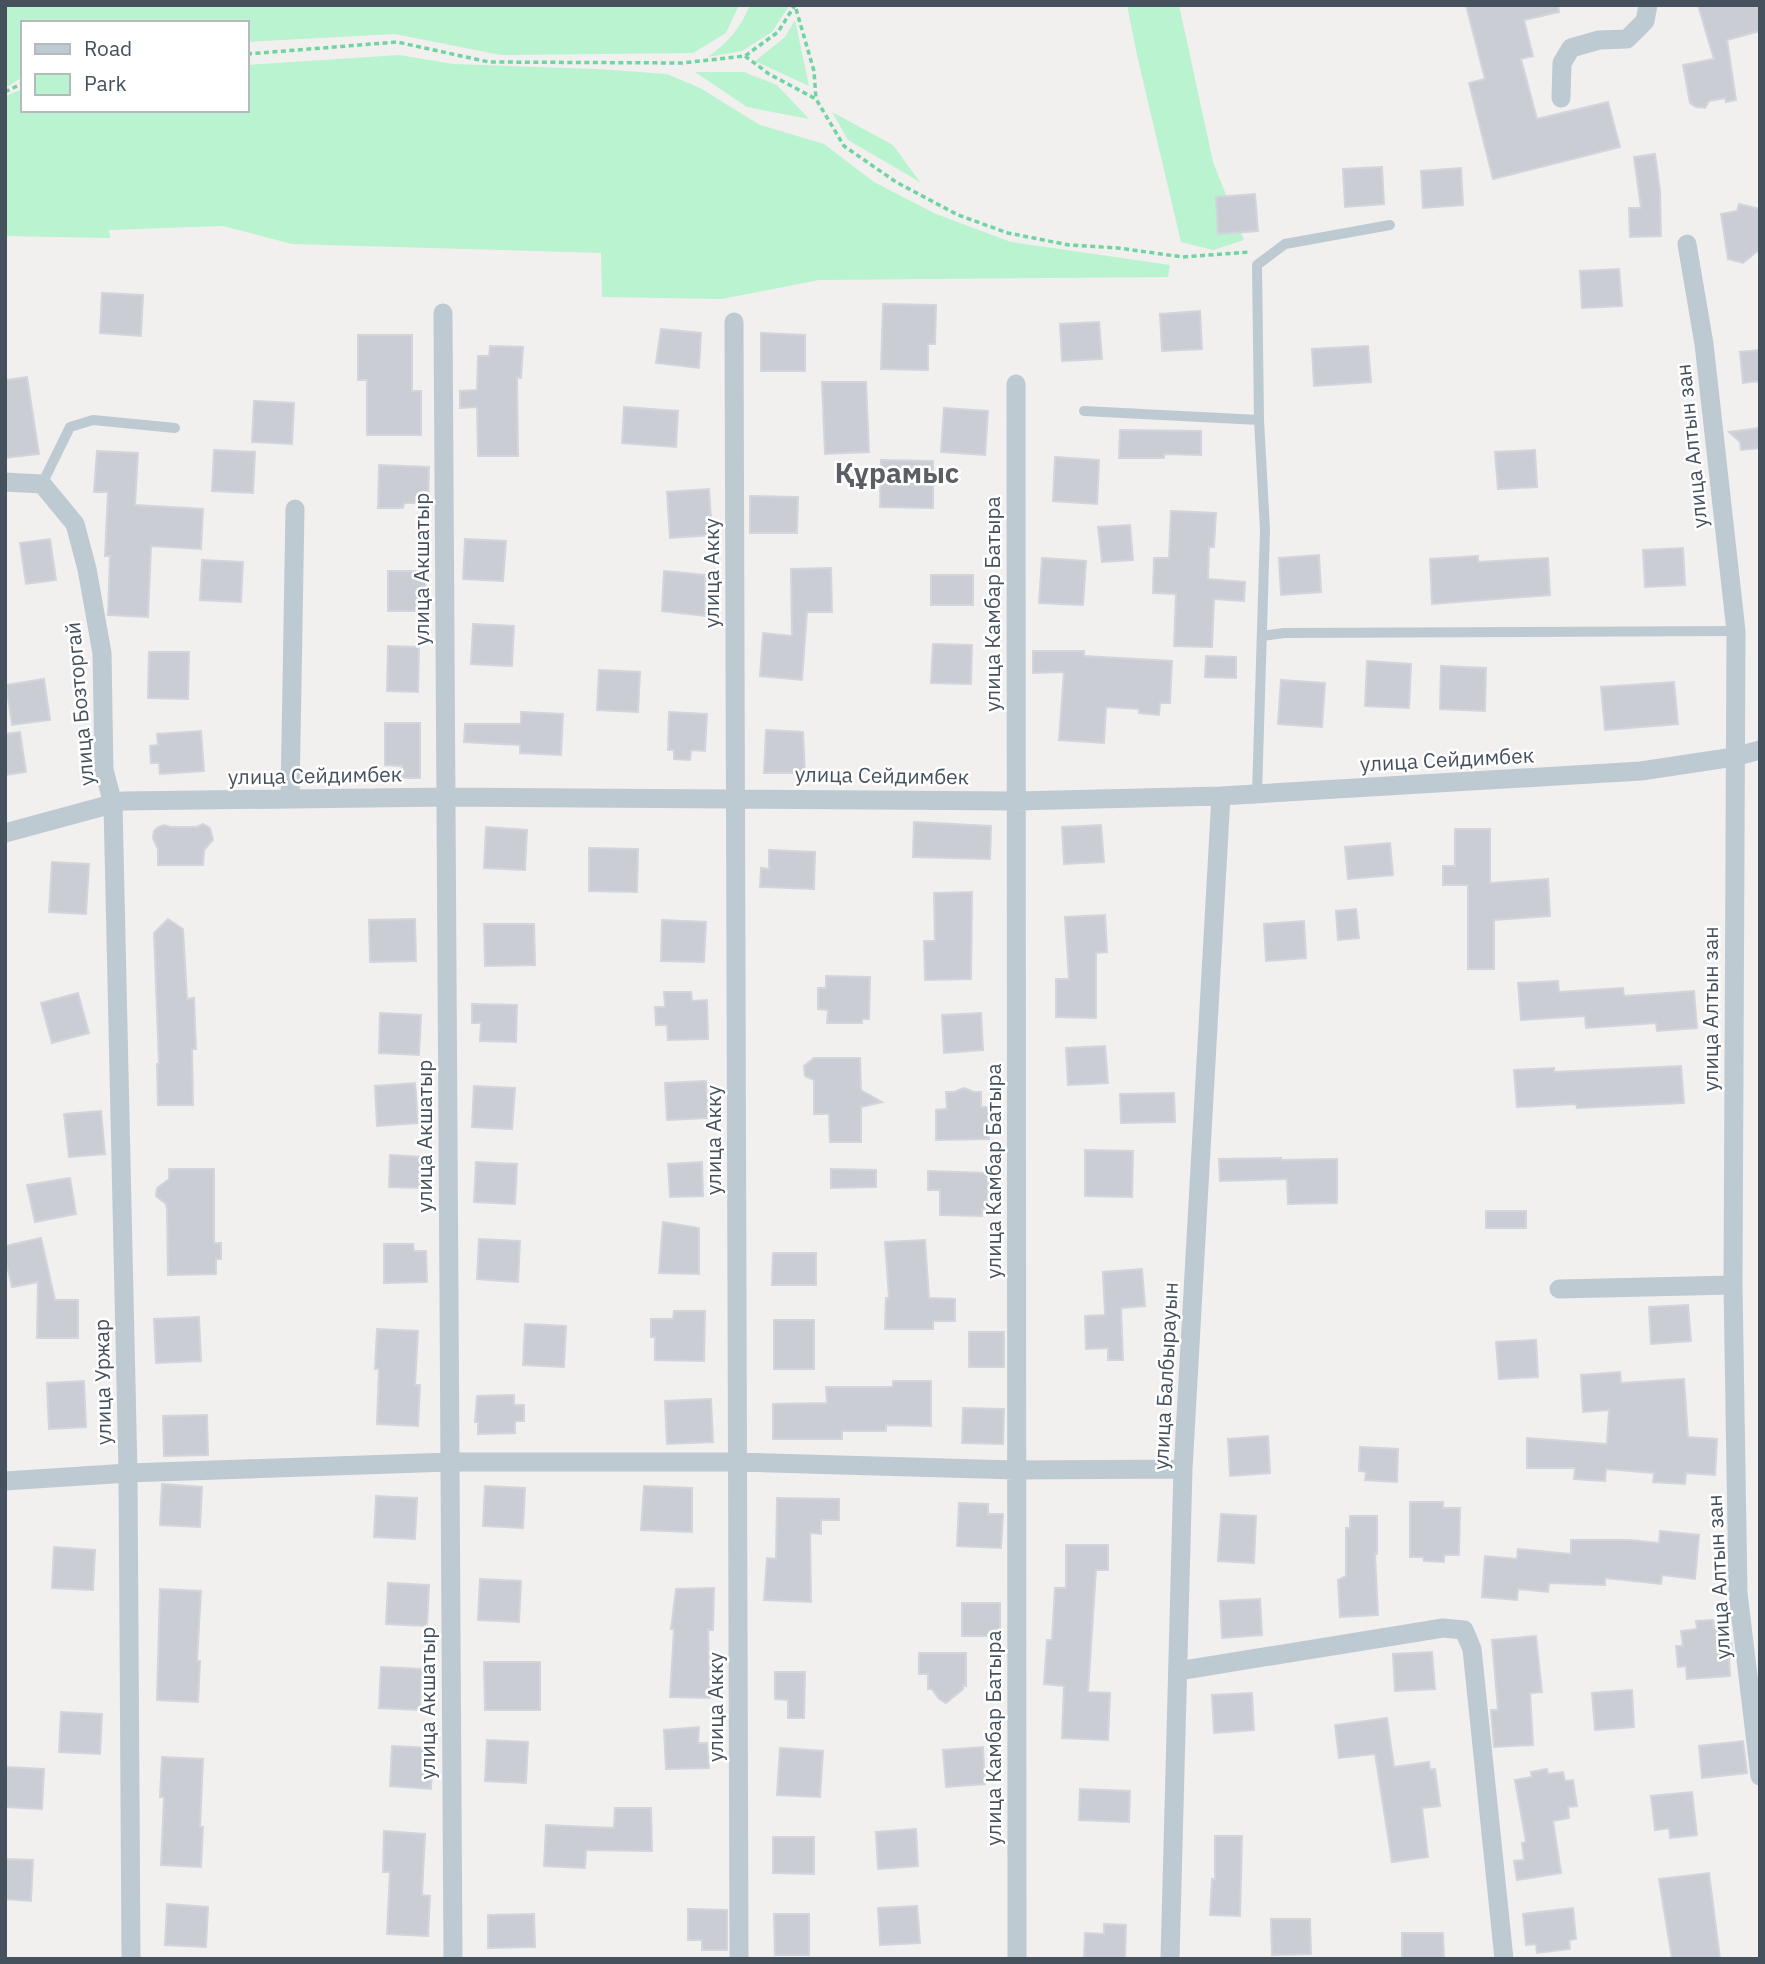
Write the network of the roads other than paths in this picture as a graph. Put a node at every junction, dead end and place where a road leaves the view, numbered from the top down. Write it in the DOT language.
graph roads {
  1 [pos="1648,5"];
  2 [pos="1561,98"];
  3 [pos="1390,225"];
  4 [pos="1687,244"];
  5 [pos="443,313"];
  6 [pos="734,322"];
  7 [pos="1016,384"];
  8 [pos="1084,411"];
  9 [pos="1259,420"];
  10 [pos="175,428"];
  11 [pos="5,482"];
  12 [pos="42,484"];
  13 [pos="295,509"];
  14 [pos="1736,631"];
  15 [pos="1262,636"];
  16 [pos="1760,750"];
  17 [pos="1734,757"];
  18 [pos="1257,794"];
  19 [pos="1221,796"];
  20 [pos="446,797"];
  21 [pos="736,798"];
  22 [pos="290,799"];
  23 [pos="1016,801"];
  24 [pos="113,804"];
  25 [pos="5,833"];
  26 [pos="1733,1284"];
  27 [pos="1559,1289"];
  28 [pos="450,1462"];
  29 [pos="738,1462"];
  30 [pos="1183,1469"];
  31 [pos="1016,1470"];
  32 [pos="128,1473"];
  33 [pos="5,1480"];
  34 [pos="1178,1671"];
  35 [pos="1760,1776"];
  36 [pos="131,1959"];
  37 [pos="453,1959"];
  38 [pos="739,1959"];
  39 [pos="1017,1959"];
  40 [pos="1170,1959"];
  41 [pos="1503,1959"];
  1 -- 2 [label="street"];
  3 -- 9 [label="lane"];
  4 -- 14 [label="street, улица Алтын зан"];
  5 -- 20 [label="street, улица Акшатыр"];
  6 -- 21 [label="street, улица Акку"];
  7 -- 23 [label="street, улица Камбар Батыра"];
  8 -- 9 [label="lane"];
  9 -- 15 [label="lane"];
  10 -- 12 [label="lane"];
  11 -- 12 [label="street"];
  12 -- 24 [label="street, улица Бозторгай"];
  13 -- 22 [label="street"];
  14 -- 15 [label="lane"];
  14 -- 17 [label="street, улица Алтын зан"];
  15 -- 18 [label="lane"];
  16 -- 17 [label="street, улица Сейдимбек"];
  17 -- 18 [label="street, улица Сейдимбек"];
  17 -- 26 [label="street, улица Алтын зан"];
  18 -- 19 [label="street, улица Сейдимбек"];
  19 -- 23 [label="street, улица Сейдимбек"];
  19 -- 30 [label="street, улица Балбырауын"];
  20 -- 21 [label="street, улица Сейдимбек"];
  20 -- 22 [label="street, улица Сейдимбек"];
  20 -- 28 [label="street, улица Акшатыр"];
  21 -- 23 [label="street, улица Сейдимбек"];
  21 -- 29 [label="street, улица Акку"];
  22 -- 24 [label="street, улица Сейдимбек"];
  23 -- 31 [label="street, улица Камбар Батыра"];
  24 -- 25 [label="street, улица Сейдимбек"];
  24 -- 32 [label="street, улица Уржар"];
  26 -- 27 [label="street"];
  26 -- 35 [label="street, улица Алтын зан"];
  28 -- 29 [label="street"];
  28 -- 32 [label="street"];
  28 -- 37 [label="street, улица Акшатыр"];
  29 -- 31 [label="street"];
  29 -- 38 [label="street, улица Акку"];
  30 -- 31 [label="street"];
  30 -- 34 [label="street, улица Балбырауын"];
  31 -- 39 [label="street, улица Камбар Батыра"];
  32 -- 33 [label="street"];
  32 -- 36 [label="street, улица Уржар"];
  34 -- 40 [label="street, улица Балбырауын"];
  34 -- 41 [label="street"];
}
